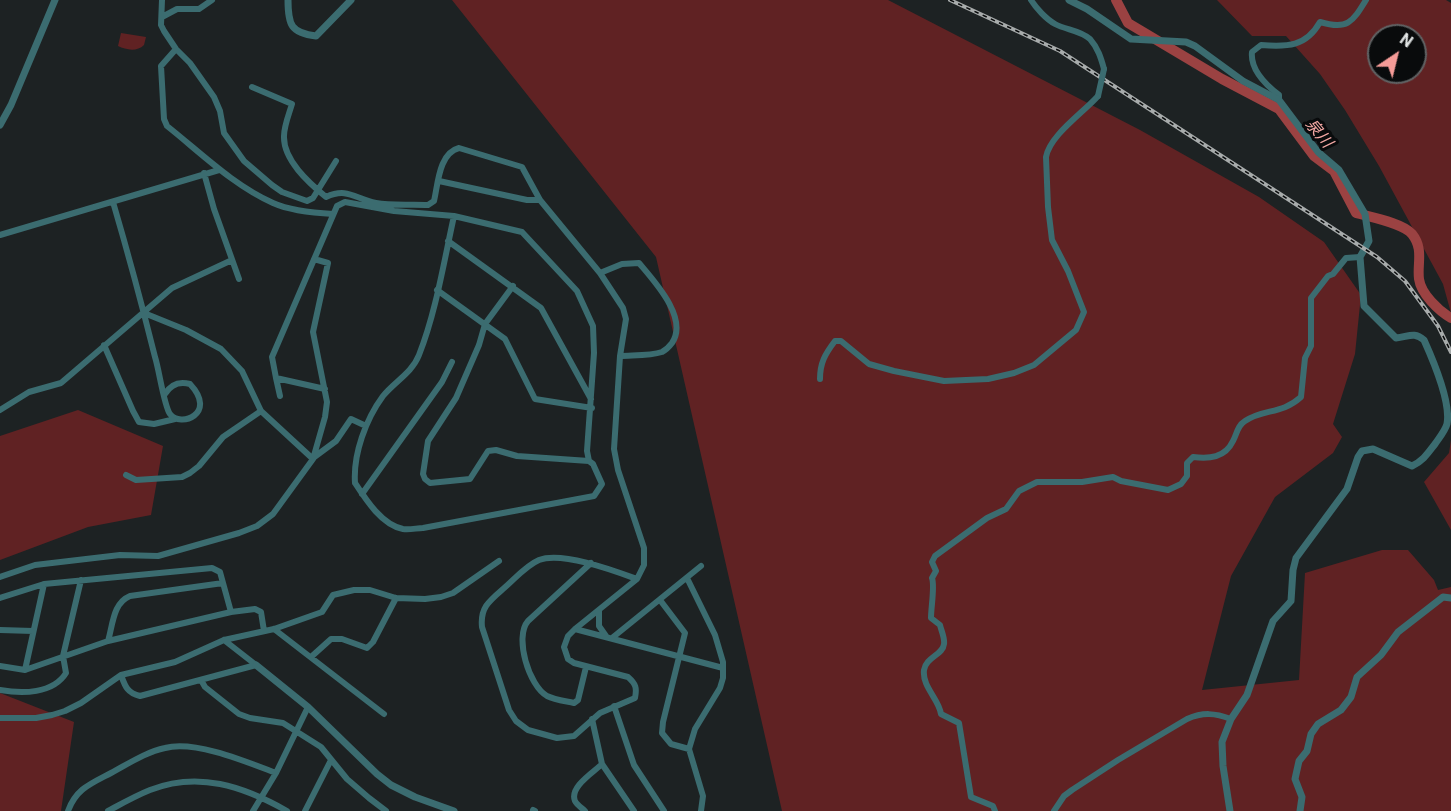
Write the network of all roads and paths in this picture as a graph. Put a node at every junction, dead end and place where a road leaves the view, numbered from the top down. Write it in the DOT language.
graph roads {
  1 [pos="55,0"];
  2 [pos="162,0"];
  3 [pos="212,0"];
  4 [pos="288,0"];
  5 [pos="351,0"];
  6 [pos="1031,0"];
  7 [pos="1069,0"];
  8 [pos="1366,0"];
  9 [pos="162,17"];
  10 [pos="177,49"];
  11 [pos="252,87"];
  12 [pos="1279,100"];
  13 [pos="0,125"];
  14 [pos="336,161"];
  15 [pos="219,170"];
  16 [pos="204,173"];
  17 [pos="439,181"];
  18 [pos="318,190"];
  19 [pos="540,200"];
  20 [pos="113,202"];
  21 [pos="333,214"];
  22 [pos="453,216"];
  23 [pos="0,235"];
  24 [pos="448,241"];
  25 [pos="1360,257"];
  26 [pos="314,259"];
  27 [pos="232,260"];
  28 [pos="600,273"];
  29 [pos="239,279"];
  30 [pos="513,286"];
  31 [pos="437,290"];
  32 [pos="144,313"];
  33 [pos="485,324"];
  34 [pos="104,345"];
  35 [pos="620,356"];
  36 [pos="452,362"];
  37 [pos="276,378"];
  38 [pos="820,379"];
  39 [pos="325,389"];
  40 [pos="165,394"];
  41 [pos="280,396"];
  42 [pos="592,399"];
  43 [pos="592,408"];
  44 [pos="0,410"];
  45 [pos="261,411"];
  46 [pos="175,419"];
  47 [pos="366,426"];
  48 [pos="313,459"];
  49 [pos="589,461"];
  50 [pos="126,475"];
  51 [pos="363,494"];
  52 [pos="499,561"];
  53 [pos="591,563"];
  54 [pos="701,566"];
  55 [pos="0,577"];
  56 [pos="687,578"];
  57 [pos="638,579"];
  58 [pos="81,580"];
  59 [pos="223,583"];
  60 [pos="44,584"];
  61 [pos="0,598"];
  62 [pos="396,598"];
  63 [pos="1451,598"];
  64 [pos="660,600"];
  65 [pos="600,610"];
  66 [pos="231,612"];
  67 [pos="274,629"];
  68 [pos="575,629"];
  69 [pos="0,630"];
  70 [pos="33,631"];
  71 [pos="264,631"];
  72 [pos="609,637"];
  73 [pos="225,640"];
  74 [pos="108,641"];
  75 [pos="63,656"];
  76 [pos="311,657"];
  77 [pos="678,657"];
  78 [pos="256,665"];
  79 [pos="0,666"];
  80 [pos="586,667"];
  81 [pos="723,668"];
  82 [pos="25,670"];
  83 [pos="121,675"];
  84 [pos="201,680"];
  85 [pos="0,690"];
  86 [pos="614,706"];
  87 [pos="308,707"];
  88 [pos="384,714"];
  89 [pos="0,718"];
  90 [pos="592,719"];
  91 [pos="1231,719"];
  92 [pos="297,731"];
  93 [pos="689,749"];
  94 [pos="331,760"];
  95 [pos="602,764"];
  96 [pos="276,773"];
  97 [pos="262,797"];
  98 [pos="68,811"];
  99 [pos="108,811"];
  100 [pos="253,811"];
  101 [pos="287,811"];
  102 [pos="305,811"];
  103 [pos="386,811"];
  104 [pos="454,811"];
  105 [pos="585,811"];
  106 [pos="634,811"];
  107 [pos="664,811"];
  108 [pos="701,811"];
  109 [pos="995,811"];
  110 [pos="1054,811"];
  111 [pos="1230,811"];
  112 [pos="1300,811"];
  1 -- 13 [label="street"];
  2 -- 9 [label="street"];
  3 -- 9 [label="street"];
  4 -- 5 [label="street"];
  6 -- 38 [label="street, bridge"];
  7 -- 12 [label="street"];
  8 -- 12 [label="street"];
  9 -- 10 [label="street"];
  10 -- 15 [label="street"];
  10 -- 18 [label="street"];
  11 -- 18 [label="street"];
  12 -- 25 [label="street"];
  14 -- 18 [label="street"];
  15 -- 16 [label="street"];
  15 -- 21 [label="street"];
  16 -- 20 [label="street"];
  16 -- 27 [label="street"];
  17 -- 18 [label="street"];
  17 -- 19 [label="street"];
  17 -- 19 [label="street"];
  19 -- 28 [label="street"];
  20 -- 23 [label="street"];
  20 -- 32 [label="street"];
  21 -- 22 [label="street"];
  21 -- 26 [label="street"];
  22 -- 24 [label="street"];
  22 -- 42 [label="street"];
  24 -- 30 [label="street"];
  24 -- 31 [label="street"];
  25 -- 91 [label="street"];
  25 -- 109 [label="street"];
  26 -- 37 [label="street"];
  26 -- 39 [label="street"];
  27 -- 29 [label="street"];
  27 -- 32 [label="street"];
  28 -- 35 [label="street"];
  28 -- 35 [label="street"];
  30 -- 33 [label="street"];
  30 -- 42 [label="street"];
  31 -- 33 [label="street"];
  31 -- 47 [label="street"];
  32 -- 34 [label="street"];
  32 -- 40 [label="street"];
  32 -- 45 [label="street"];
  33 -- 43 [label="street"];
  33 -- 49 [label="street"];
  34 -- 44 [label="street"];
  34 -- 46 [label="street"];
  35 -- 57 [label="street"];
  36 -- 51 [label="street"];
  37 -- 39 [label="street"];
  37 -- 41 [label="street"];
  39 -- 48 [label="street"];
  40 -- 46 [label="street"];
  40 -- 46 [label="street"];
  42 -- 43 [label="street"];
  43 -- 49 [label="street"];
  45 -- 48 [label="street"];
  45 -- 50 [label="street"];
  47 -- 48 [label="street"];
  47 -- 51 [label="street"];
  48 -- 55 [label="street"];
  49 -- 51 [label="street"];
  52 -- 62 [label="street"];
  53 -- 57 [label="street"];
  53 -- 80 [label="street"];
  53 -- 90 [label="street"];
  54 -- 56 [label="street"];
  56 -- 64 [label="street"];
  56 -- 81 [label="street"];
  57 -- 65 [label="street"];
  58 -- 59 [label="street"];
  58 -- 60 [label="street"];
  58 -- 75 [label="street"];
  59 -- 66 [label="street"];
  59 -- 74 [label="street"];
  60 -- 61 [label="street"];
  60 -- 70 [label="street"];
  62 -- 67 [label="street"];
  62 -- 76 [label="street"];
  63 -- 112 [label="street"];
  64 -- 72 [label="street"];
  64 -- 77 [label="street"];
  65 -- 68 [label="street"];
  65 -- 72 [label="street"];
  66 -- 71 [label="street"];
  66 -- 74 [label="street"];
  67 -- 71 [label="street"];
  67 -- 76 [label="street"];
  68 -- 72 [label="street"];
  68 -- 80 [label="street"];
  69 -- 70 [label="street"];
  70 -- 82 [label="street"];
  71 -- 73 [label="street"];
  72 -- 77 [label="street"];
  73 -- 78 [label="street"];
  73 -- 83 [label="street"];
  74 -- 75 [label="street"];
  75 -- 82 [label="street"];
  75 -- 85 [label="street"];
  76 -- 88 [label="street"];
  77 -- 81 [label="street"];
  77 -- 93 [label="street"];
  78 -- 84 [label="street"];
  78 -- 87 [label="street"];
  79 -- 82 [label="street"];
  80 -- 86 [label="street"];
  81 -- 93 [label="street"];
  83 -- 84 [label="street"];
  83 -- 89 [label="street"];
  84 -- 92 [label="street"];
  86 -- 90 [label="street"];
  86 -- 107 [label="street"];
  87 -- 92 [label="street"];
  87 -- 104 [label="street"];
  90 -- 95 [label="street"];
  91 -- 110 [label="street"];
  91 -- 111 [label="street"];
  92 -- 94 [label="street"];
  92 -- 96 [label="street"];
  93 -- 108 [label="street"];
  94 -- 102 [label="street"];
  94 -- 103 [label="street"];
  95 -- 105 [label="street"];
  95 -- 106 [label="street"];
  96 -- 97 [label="street"];
  96 -- 98 [label="street"];
  97 -- 99 [label="street"];
  97 -- 100 [label="street"];
  97 -- 101 [label="street"];
}
